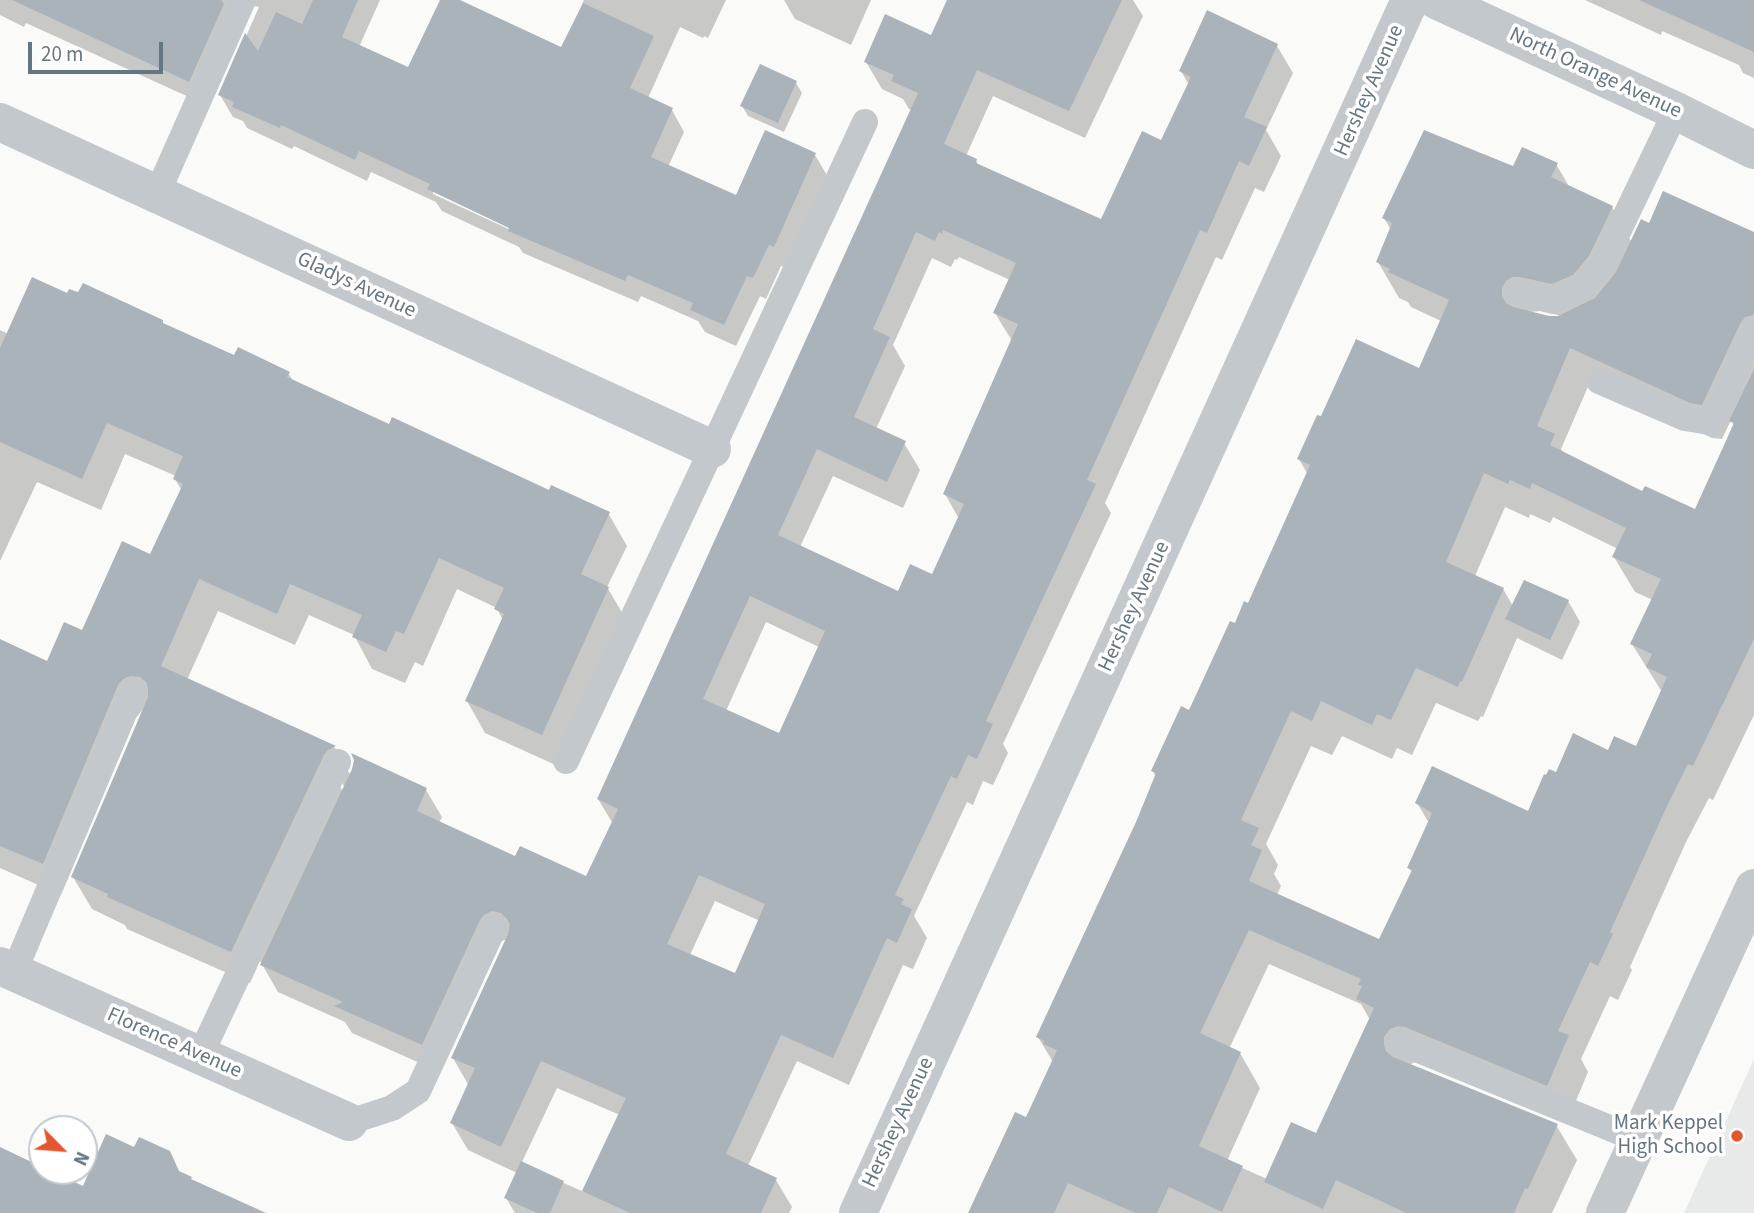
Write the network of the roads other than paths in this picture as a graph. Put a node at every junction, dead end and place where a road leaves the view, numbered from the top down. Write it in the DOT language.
graph roads {
  1 [pos="243,0"];
  2 [pos="1410,0"];
  3 [pos="1436,0"];
  4 [pos="1676,111"];
  5 [pos="0,122"];
  6 [pos="865,122"];
  7 [pos="1754,150"];
  8 [pos="157,194"];
  9 [pos="1517,292"];
  10 [pos="1754,330"];
  11 [pos="1599,381"];
  12 [pos="712,449"];
  13 [pos="133,691"];
  14 [pos="566,761"];
  15 [pos="338,762"];
  16 [pos="1754,888"];
  17 [pos="494,927"];
  18 [pos="7,969"];
  19 [pos="1399,1042"];
  20 [pos="200,1056"];
  21 [pos="349,1122"];
  22 [pos="1639,1140"];
  23 [pos="858,1213"];
  24 [pos="1605,1213"];
  1 -- 8 [label="lane"];
  2 -- 23 [label="street, Hershey Avenue"];
  3 -- 4 [label="street, North Orange Avenue"];
  4 -- 7 [label="street, North Orange Avenue"];
  4 -- 9 [label="lane"];
  5 -- 8 [label="street, Gladys Avenue"];
  6 -- 12 [label="lane"];
  8 -- 12 [label="street, Gladys Avenue"];
  10 -- 11 [label="lane"];
  12 -- 14 [label="lane"];
  13 -- 18 [label="lane"];
  15 -- 20 [label="lane"];
  16 -- 22 [label="street"];
  17 -- 21 [label="lane"];
  18 -- 20 [label="street, Florence Avenue"];
  19 -- 22 [label="lane"];
  20 -- 21 [label="street, Florence Avenue"];
  22 -- 24 [label="street"];
}
